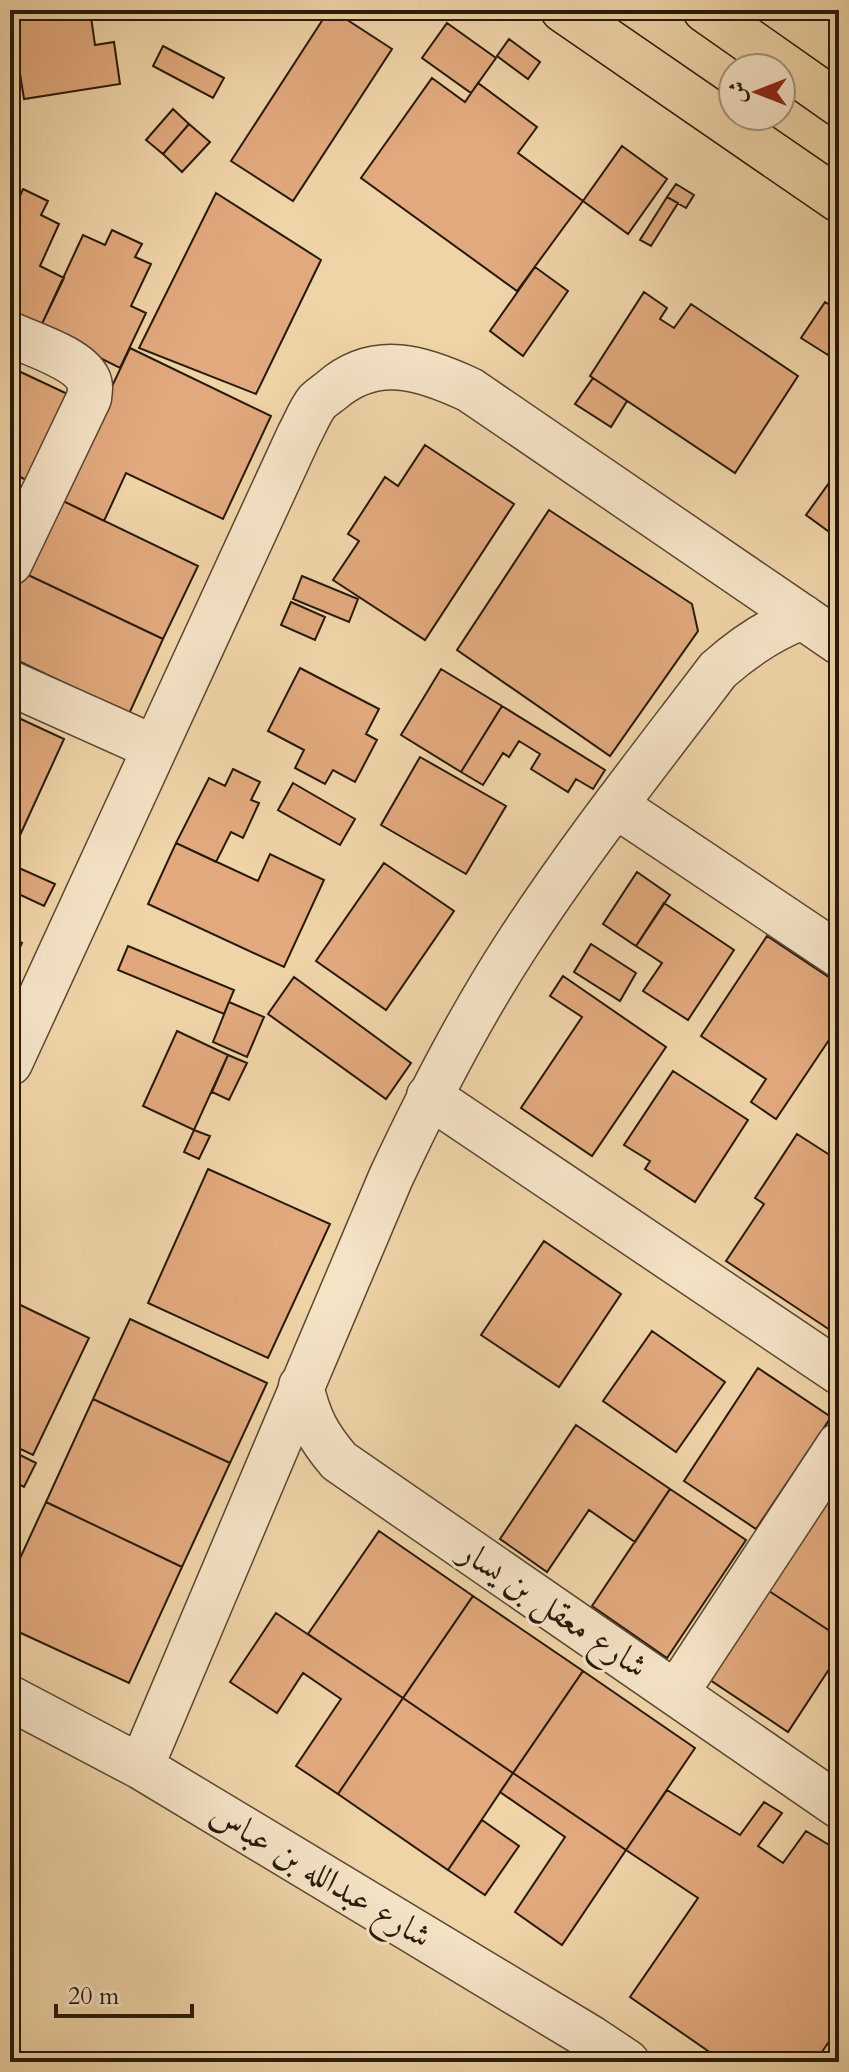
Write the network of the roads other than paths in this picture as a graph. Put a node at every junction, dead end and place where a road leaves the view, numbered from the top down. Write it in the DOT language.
graph roads {
  1 [pos="563,10"];
  2 [pos="705,10"];
  3 [pos="839,104"];
  4 [pos="839,200"];
  5 [pos="10,334"];
  6 [pos="10,563"];
  7 [pos="803,617"];
  8 [pos="839,642"];
  9 [pos="10,683"];
  10 [pos="155,748"];
  11 [pos="615,805"];
  12 [pos="839,955"];
  13 [pos="10,1063"];
  14 [pos="429,1096"];
  15 [pos="839,1372"];
  16 [pos="301,1386"];
  17 [pos="839,1445"];
  18 [pos="676,1693"];
  19 [pos="10,1698"];
  20 [pos="141,1767"];
  21 [pos="839,1806"];
  22 [pos="582,2050"];
  23 [pos="627,2062"];
  1 -- 4 [label="main road"];
  2 -- 3 [label="main road"];
  5 -- 6 [label="street"];
  7 -- 8 [label="street"];
  7 -- 10 [label="street"];
  7 -- 11 [label="street"];
  9 -- 10 [label="street"];
  10 -- 13 [label="street"];
  11 -- 12 [label="street"];
  11 -- 14 [label="street"];
  14 -- 15 [label="street"];
  14 -- 16 [label="street"];
  16 -- 18 [label="street, شارع معقل بن يسار"];
  16 -- 20 [label="street"];
  17 -- 18 [label="street"];
  18 -- 21 [label="street, شارع معقل بن يسار"];
  19 -- 20 [label="street, شارع عبدالله بن عباس"];
  20 -- 22 [label="street, شارع عبدالله بن عباس"];
  22 -- 23 [label="street, شارع عبدالله بن عباس"];
}
